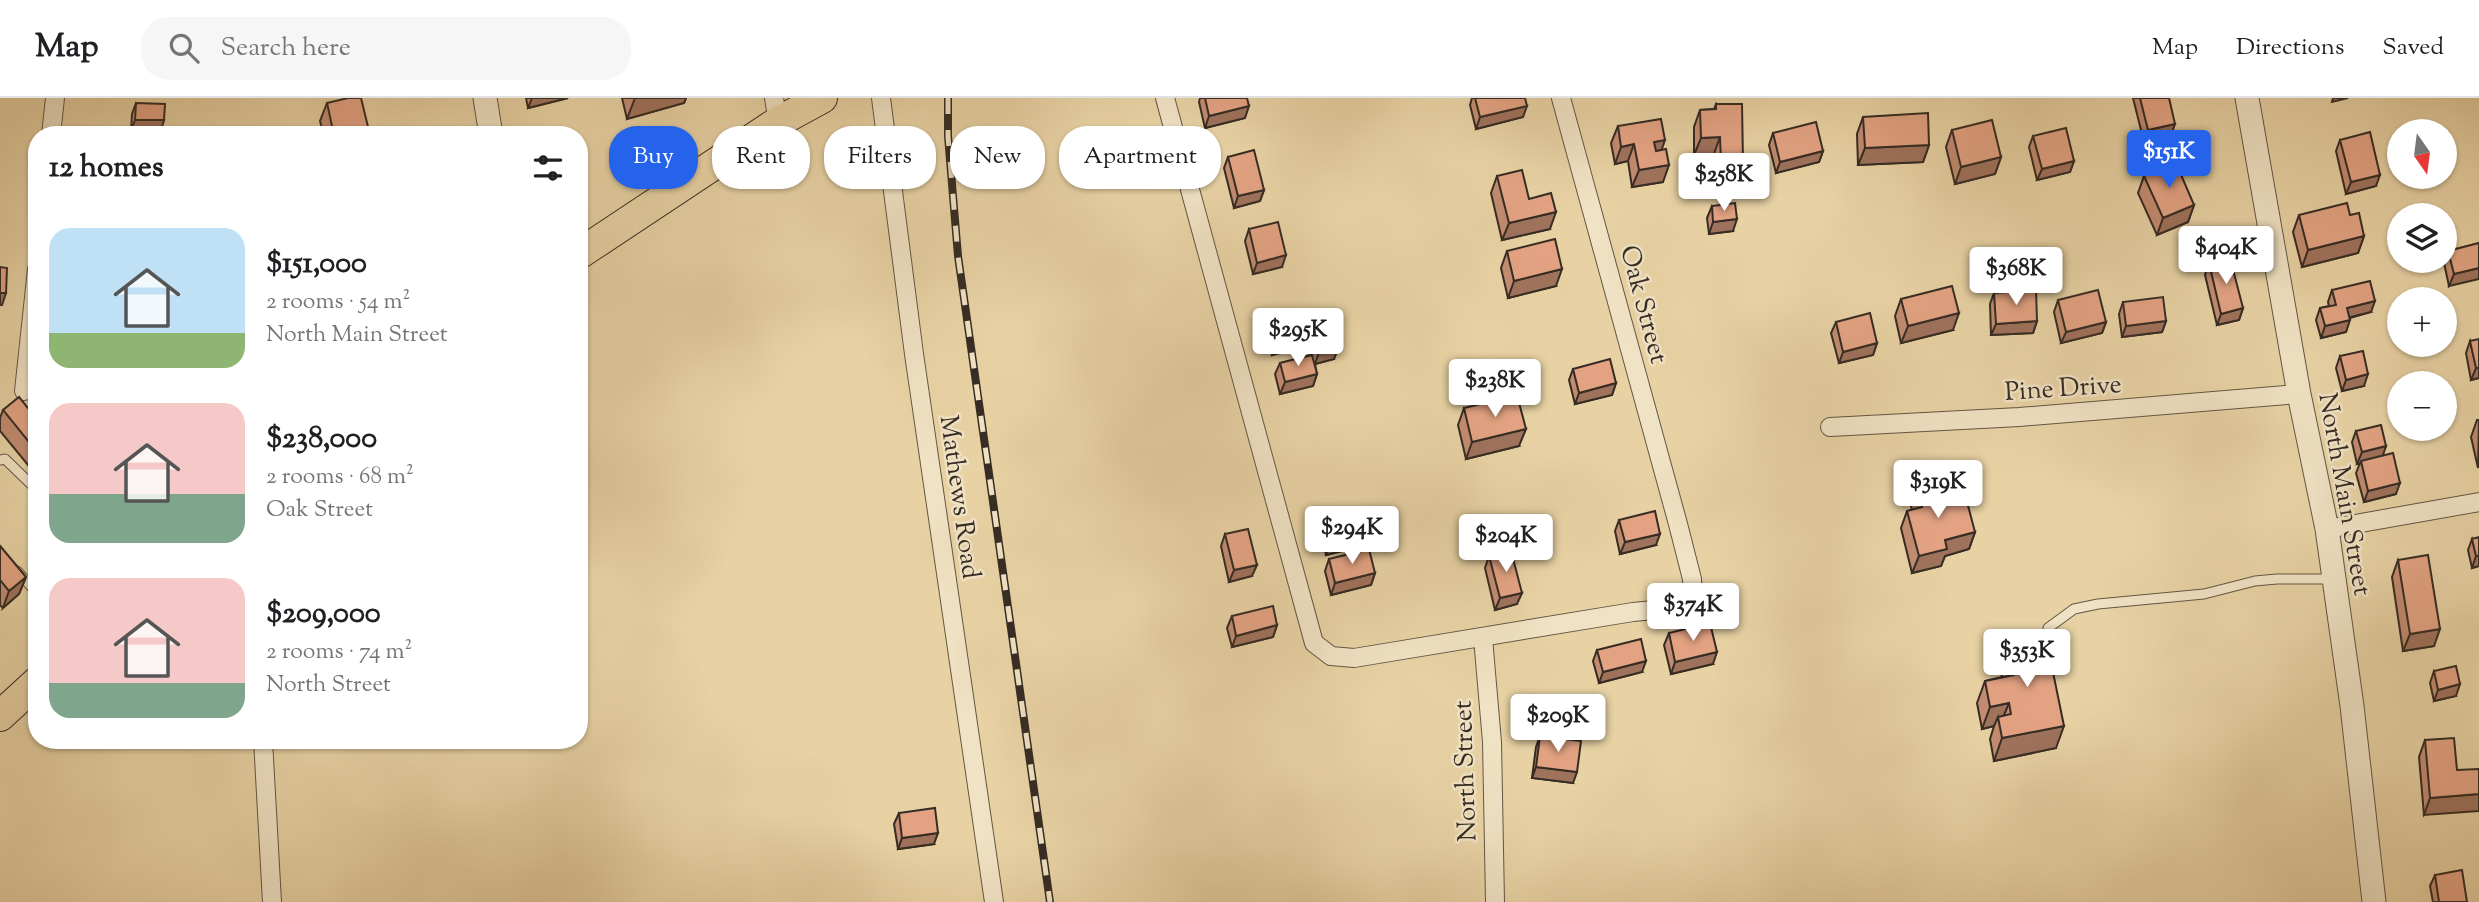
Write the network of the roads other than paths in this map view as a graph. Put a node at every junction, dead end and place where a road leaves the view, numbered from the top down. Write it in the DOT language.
graph roads {
  1 [pos="55,98"];
  2 [pos="485,98"];
  3 [pos="822,98"];
  4 [pos="881,98"];
  5 [pos="1165,98"];
  6 [pos="1561,98"];
  7 [pos="2247,98"];
  8 [pos="776,110"];
  9 [pos="52,126"];
  10 [pos="490,126"];
  11 [pos="588,247"];
  12 [pos="28,353"];
  13 [pos="24,391"];
  14 [pos="2299,394"];
  15 [pos="1830,427"];
  16 [pos="0,460"];
  17 [pos="28,481"];
  18 [pos="2479,502"];
  19 [pos="2327,529"];
  20 [pos="9,561"];
  21 [pos="2334,579"];
  22 [pos="28,583"];
  23 [pos="2048,628"];
  24 [pos="1483,638"];
  25 [pos="28,690"];
  26 [pos="0,716"];
  27 [pos="264,749"];
  28 [pos="272,902"];
  29 [pos="994,902"];
  30 [pos="1495,902"];
  31 [pos="2374,902"];
  1 -- 9 [label="street"];
  2 -- 10 [label="street"];
  3 -- 8 [label="main road"];
  4 -- 29 [label="street, Mathews Road"];
  5 -- 24 [label="street"];
  6 -- 24 [label="street, Oak Street"];
  7 -- 14 [label="street, North Main Street"];
  8 -- 11 [label="main road"];
  12 -- 13 [label="street"];
  14 -- 15 [label="street, Pine Drive"];
  14 -- 19 [label="street, North Main Street"];
  16 -- 17 [label="lane"];
  18 -- 19 [label="street"];
  19 -- 21 [label="street, North Main Street"];
  20 -- 22 [label="lane"];
  21 -- 23 [label="lane"];
  21 -- 31 [label="street, North Main Street"];
  24 -- 30 [label="street, North Street"];
  25 -- 26 [label="main road"];
  27 -- 28 [label="street"];
}
